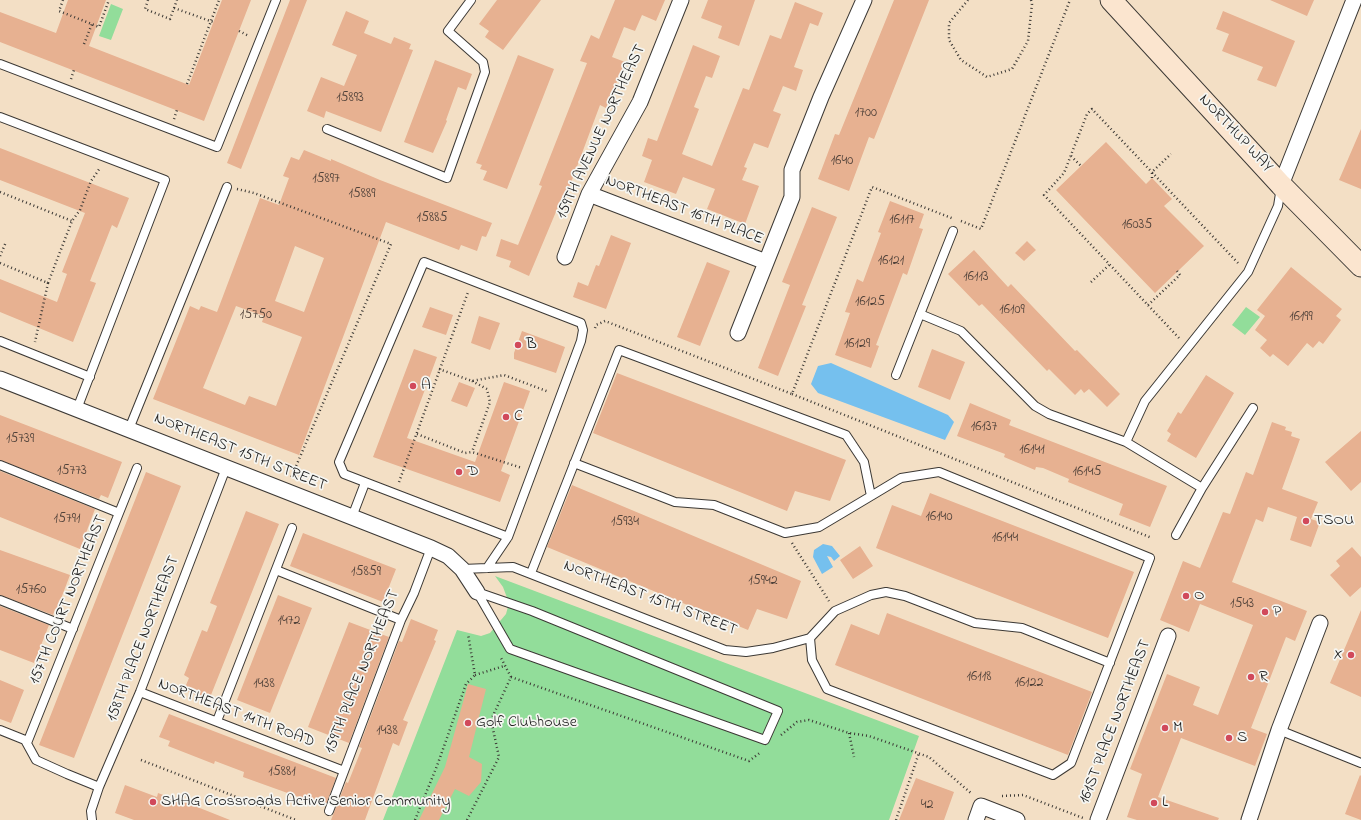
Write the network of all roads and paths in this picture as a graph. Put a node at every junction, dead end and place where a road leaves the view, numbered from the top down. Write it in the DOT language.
graph roads {
  1 [pos="63,0"];
  2 [pos="109,0"];
  3 [pos="148,0"];
  4 [pos="177,0"];
  5 [pos="219,0"];
  6 [pos="276,0"];
  7 [pos="471,0"];
  8 [pos="681,0"];
  9 [pos="864,0"];
  10 [pos="968,0"];
  11 [pos="1031,0"];
  12 [pos="1070,0"];
  13 [pos="1111,0"];
  14 [pos="1354,0"];
  15 [pos="174,8"];
  16 [pos="212,21"];
  17 [pos="92,24"];
  18 [pos="84,44"];
  19 [pos="0,64"];
  20 [pos="187,84"];
  21 [pos="0,117"];
  22 [pos="327,129"];
  23 [pos="1171,154"];
  24 [pos="1071,156"];
  25 [pos="108,157"];
  26 [pos="1081,166"];
  27 [pos="1152,172"];
  28 [pos="1152,178"];
  29 [pos="1281,185"];
  30 [pos="227,187"];
  31 [pos="0,192"];
  32 [pos="589,194"];
  33 [pos="72,221"];
  34 [pos="953,231"];
  35 [pos="6,242"];
  36 [pos="0,256"];
  37 [pos="565,257"];
  38 [pos="766,262"];
  39 [pos="0,263"];
  40 [pos="1238,263"];
  41 [pos="1109,265"];
  42 [pos="1361,266"];
  43 [pos="1177,271"];
  44 [pos="472,281"];
  45 [pos="1091,282"];
  46 [pos="48,283"];
  47 [pos="1148,305"];
  48 [pos="920,314"];
  49 [pos="594,332"];
  50 [pos="738,333"];
  51 [pos="1179,338"];
  52 [pos="0,341"];
  53 [pos="32,354"];
  54 [pos="439,368"];
  55 [pos="896,375"];
  56 [pos="90,377"];
  57 [pos="0,378"];
  58 [pos="472,381"];
  59 [pos="792,394"];
  60 [pos="561,397"];
  61 [pos="1253,408"];
  62 [pos="77,409"];
  63 [pos="129,429"];
  64 [pos="417,434"];
  65 [pos="1126,442"];
  66 [pos="472,452"];
  67 [pos="574,463"];
  68 [pos="0,465"];
  69 [pos="137,468"];
  70 [pos="226,468"];
  71 [pos="532,472"];
  72 [pos="291,478"];
  73 [pos="365,483"];
  74 [pos="1202,488"];
  75 [pos="395,494"];
  76 [pos="871,496"];
  77 [pos="119,512"];
  78 [pos="352,517"];
  79 [pos="292,528"];
  80 [pos="785,533"];
  81 [pos="1176,535"];
  82 [pos="508,537"];
  83 [pos="1152,538"];
  84 [pos="431,548"];
  85 [pos="487,568"];
  86 [pos="462,569"];
  87 [pos="276,570"];
  88 [pos="531,573"];
  89 [pos="477,592"];
  90 [pos="0,600"];
  91 [pos="835,611"];
  92 [pos="401,620"];
  93 [pos="1320,623"];
  94 [pos="73,629"];
  95 [pos="468,634"];
  96 [pos="1168,636"];
  97 [pos="810,638"];
  98 [pos="498,653"];
  99 [pos="1110,663"];
  100 [pos="504,666"];
  101 [pos="475,675"];
  102 [pos="140,692"];
  103 [pos="216,722"];
  104 [pos="0,730"];
  105 [pos="1279,730"];
  106 [pos="849,733"];
  107 [pos="27,743"];
  108 [pos="919,753"];
  109 [pos="854,757"];
  110 [pos="141,760"];
  111 [pos="1361,763"];
  112 [pos="344,771"];
  113 [pos="100,787"];
  114 [pos="329,810"];
  115 [pos="979,813"];
  116 [pos="92,820"];
  117 [pos="296,820"];
  118 [pos="415,820"];
  119 [pos="467,820"];
  120 [pos="896,820"];
  121 [pos="1017,820"];
  122 [pos="1088,820"];
  123 [pos="1098,820"];
  124 [pos="1249,820"];
  1 -- 17 [label="path"];
  2 -- 17 [label="path"];
  3 -- 15 [label="path"];
  4 -- 15 [label="path"];
  5 -- 16 [label="path"];
  6 -- 19 [label="lane"];
  7 -- 22 [label="lane"];
  8 -- 32 [label="street, 159TH AVENUE NORTHEAST"];
  9 -- 38 [label="street"];
  10 -- 11 [label="path"];
  12 -- 59 [label="path"];
  13 -- 29 [label="street, NORTHUP WAY"];
  14 -- 29 [label="street"];
  15 -- 16 [label="path"];
  16 -- 20 [label="path"];
  17 -- 18 [label="path"];
  21 -- 25 [label="lane"];
  23 -- 27 [label="path"];
  24 -- 26 [label="path"];
  24 -- 27 [label="path"];
  24 -- 41 [label="path"];
  25 -- 33 [label="path"];
  25 -- 56 [label="lane"];
  27 -- 28 [label="path"];
  27 -- 40 [label="path"];
  29 -- 42 [label="street, NORTHUP WAY"];
  29 -- 65 [label="lane"];
  30 -- 63 [label="lane"];
  30 -- 72 [label="path"];
  31 -- 33 [label="path"];
  32 -- 37 [label="street, 159TH AVENUE NORTHEAST"];
  32 -- 38 [label="street, NORTHEAST 16TH PLACE"];
  33 -- 46 [label="path"];
  34 -- 48 [label="lane"];
  35 -- 36 [label="path"];
  38 -- 50 [label="street"];
  39 -- 46 [label="path"];
  41 -- 45 [label="path"];
  41 -- 47 [label="path"];
  43 -- 47 [label="path"];
  44 -- 54 [label="path"];
  44 -- 60 [label="lane"];
  44 -- 73 [label="lane"];
  46 -- 53 [label="path"];
  47 -- 51 [label="path"];
  48 -- 55 [label="lane"];
  48 -- 65 [label="lane"];
  49 -- 59 [label="path"];
  52 -- 53 [label="lane"];
  53 -- 56 [label="lane"];
  54 -- 58 [label="path"];
  54 -- 64 [label="path"];
  56 -- 62 [label="lane"];
  57 -- 62 [label="street, NORTHEAST 15TH STREET"];
  58 -- 60 [label="path"];
  58 -- 66 [label="path"];
  59 -- 83 [label="path"];
  60 -- 71 [label="lane"];
  61 -- 74 [label="lane"];
  62 -- 63 [label="street, NORTHEAST 15TH STREET"];
  63 -- 70 [label="street, NORTHEAST 15TH STREET"];
  64 -- 66 [label="path"];
  64 -- 75 [label="path"];
  65 -- 74 [label="lane"];
  66 -- 71 [label="path"];
  67 -- 76 [label="lane"];
  67 -- 80 [label="lane"];
  67 -- 88 [label="lane"];
  68 -- 77 [label="lane"];
  69 -- 77 [label="lane, 157TH COURT NORTHEAST"];
  70 -- 78 [label="street, NORTHEAST 15TH STREET"];
  70 -- 102 [label="lane, 158TH PLACE NORTHEAST"];
  71 -- 82 [label="lane"];
  73 -- 75 [label="lane"];
  73 -- 78 [label="lane"];
  74 -- 81 [label="lane"];
  75 -- 82 [label="lane"];
  76 -- 80 [label="lane"];
  76 -- 99 [label="lane"];
  77 -- 94 [label="lane, 157TH COURT NORTHEAST"];
  78 -- 84 [label="street, NORTHEAST 15TH STREET"];
  79 -- 87 [label="lane"];
  80 -- 91 [label="path"];
  82 -- 85 [label="lane"];
  84 -- 86 [label="street, NORTHEAST 15TH STREET"];
  84 -- 92 [label="lane, 159TH PLACE NORTHEAST"];
  85 -- 86 [label="lane, NORTHEAST 15TH STREET"];
  85 -- 88 [label="lane, NORTHEAST 15TH STREET"];
  86 -- 89 [label="street, NORTHEAST 15TH STREET"];
  87 -- 92 [label="lane"];
  87 -- 103 [label="lane"];
  88 -- 97 [label="lane, NORTHEAST 15TH STREET"];
  89 -- 89 [label="lane"];
  90 -- 94 [label="lane"];
  91 -- 97 [label="lane"];
  91 -- 99 [label="lane"];
  92 -- 112 [label="lane, 159TH PLACE NORTHEAST"];
  93 -- 105 [label="street"];
  94 -- 107 [label="lane, 157TH COURT NORTHEAST"];
  95 -- 101 [label="path"];
  96 -- 123 [label="street, 161ST PLACE NORTHEAST"];
  97 -- 99 [label="lane"];
  98 -- 100 [label="path"];
  100 -- 101 [label="path"];
  100 -- 119 [label="path"];
  101 -- 118 [label="path"];
  102 -- 103 [label="lane, NORTHEAST 14TH ROAD"];
  102 -- 113 [label="lane, 158TH PLACE NORTHEAST"];
  103 -- 112 [label="lane, NORTHEAST 14TH ROAD"];
  104 -- 107 [label="lane"];
  105 -- 111 [label="lane"];
  105 -- 124 [label="street"];
  106 -- 109 [label="path"];
  107 -- 113 [label="lane"];
  108 -- 120 [label="path"];
  110 -- 117 [label="path"];
  112 -- 114 [label="lane, 159TH PLACE NORTHEAST"];
  113 -- 116 [label="lane, 158TH PLACE NORTHEAST"];
  115 -- 121 [label="street"];
  115 -- 122 [label="path"];
}
